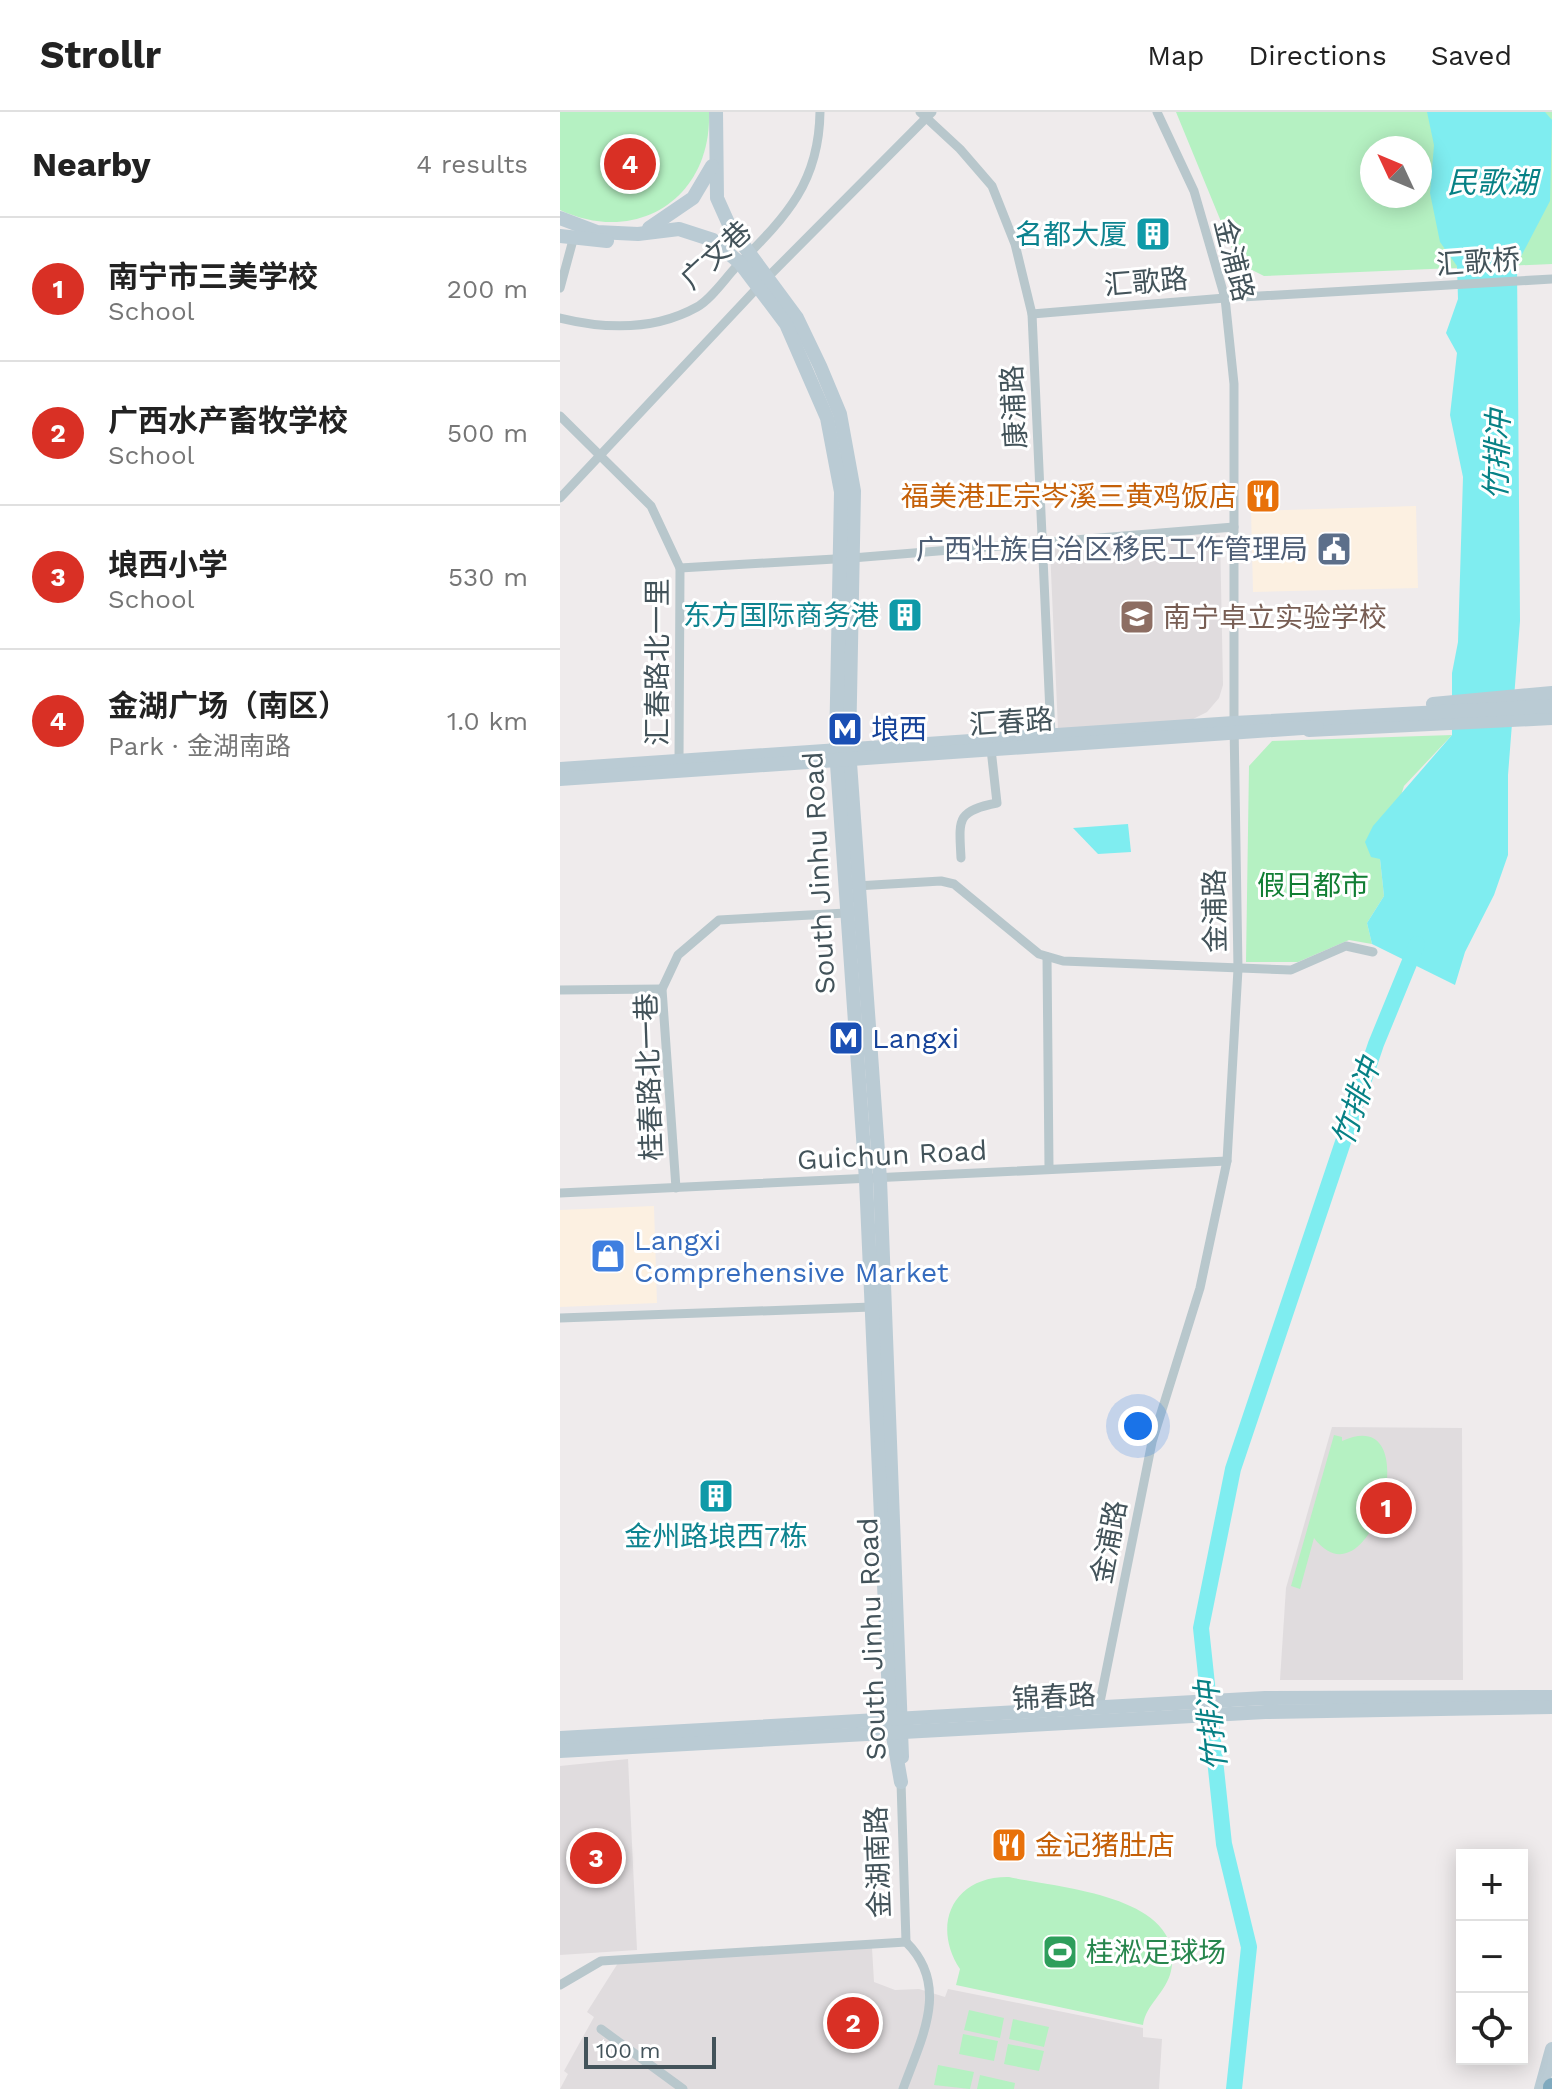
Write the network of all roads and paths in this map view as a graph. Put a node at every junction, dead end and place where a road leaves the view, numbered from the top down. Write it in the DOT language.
graph roads {
  1 [pos="716,112"];
  2 [pos="726,112"];
  3 [pos="820,112"];
  4 [pos="1157,112"];
  5 [pos="926,114"];
  6 [pos="715,160"];
  7 [pos="560,218"];
  8 [pos="638,234"];
  9 [pos="566,238"];
  10 [pos="745,259"];
  11 [pos="1552,279"];
  12 [pos="764,282"];
  13 [pos="560,288"];
  14 [pos="1407,288"];
  15 [pos="1225,298"];
  16 [pos="1032,314"];
  17 [pos="560,318"];
  18 [pos="560,416"];
  19 [pos="601,456"];
  20 [pos="560,498"];
  21 [pos="1234,527"];
  22 [pos="1043,542"];
  23 [pos="846,558"];
  24 [pos="680,568"];
  25 [pos="1546,694"];
  26 [pos="1549,714"];
  27 [pos="1300,725"];
  28 [pos="1234,728"];
  29 [pos="1051,735"];
  30 [pos="991,749"];
  31 [pos="843,754"];
  32 [pos="679,761"];
  33 [pos="560,769"];
  34 [pos="560,779"];
  35 [pos="961,858"];
  36 [pos="851,886"];
  37 [pos="846,913"];
  38 [pos="1373,952"];
  39 [pos="1047,957"];
  40 [pos="1238,969"];
  41 [pos="662,989"];
  42 [pos="560,990"];
  43 [pos="1227,1161"];
  44 [pos="1049,1168"];
  45 [pos="873,1180"];
  46 [pos="676,1188"];
  47 [pos="560,1193"];
  48 [pos="872,1307"];
  49 [pos="560,1318"];
  50 [pos="1552,1697"];
  51 [pos="1265,1705"];
  52 [pos="1099,1707"];
  53 [pos="1552,1707"];
  54 [pos="1137,1712"];
  55 [pos="897,1725"];
  56 [pos="560,1738"];
  57 [pos="560,1751"];
  58 [pos="901,1782"];
  59 [pos="906,1942"];
  60 [pos="560,1985"];
  61 [pos="601,2029"];
  62 [pos="1552,2049"];
  63 [pos="683,2089"];
  64 [pos="903,2089"];
  65 [pos="1541,2089"];
  1 -- 6 [label="main road"];
  2 -- 6 [label="main road"];
  3 -- 10 [label="street, 广文巷"];
  4 -- 15 [label="street, 金浦路"];
  5 -- 12 [label="street"];
  5 -- 16 [label="street, 康浦路"];
  6 -- 8 [label="main road"];
  6 -- 10 [label="main road, South Jinhu Road"];
  7 -- 8 [label="main road"];
  8 -- 9 [label="main road"];
  8 -- 10 [label="main road, South Jinhu Road"];
  9 -- 13 [label="street"];
  10 -- 12 [label="main road, South Jinhu Road"];
  10 -- 17 [label="street, 广文巷"];
  11 -- 14 [label="street, 汇歌桥"];
  12 -- 19 [label="street"];
  12 -- 23 [label="main road, South Jinhu Road"];
  14 -- 15 [label="street, 汇歌路"];
  15 -- 16 [label="street, 汇歌路"];
  15 -- 21 [label="street, 金浦路"];
  16 -- 22 [label="street, 康浦路"];
  18 -- 19 [label="street, 汇春路北一里"];
  19 -- 20 [label="street"];
  19 -- 24 [label="street, 汇春路北一里"];
  21 -- 22 [label="street"];
  21 -- 28 [label="street, 金浦路"];
  22 -- 23 [label="street"];
  22 -- 29 [label="street, 康浦路"];
  23 -- 24 [label="street"];
  23 -- 31 [label="main road, South Jinhu Road"];
  24 -- 32 [label="street, 汇春路北一里"];
  25 -- 27 [label="main road"];
  26 -- 27 [label="main road, 汇春路"];
  26 -- 27 [label="main road"];
  27 -- 28 [label="main road, 汇春路"];
  28 -- 29 [label="main road, 汇春路"];
  28 -- 30 [label="main road, 汇春路"];
  28 -- 40 [label="street, 金浦路"];
  29 -- 31 [label="main road, 汇春路"];
  30 -- 31 [label="main road, 汇春路"];
  30 -- 35 [label="street"];
  31 -- 32 [label="main road, 汇春路"];
  31 -- 34 [label="main road, 汇春路"];
  31 -- 36 [label="main road, South Jinhu Road"];
  32 -- 33 [label="main road, 汇春路"];
  36 -- 37 [label="main road, South Jinhu Road"];
  36 -- 39 [label="street"];
  36 -- 45 [label="main road, South Jinhu Road"];
  37 -- 41 [label="street, 桂春路北一巷"];
  37 -- 45 [label="main road, South Jinhu Road"];
  38 -- 40 [label="street"];
  39 -- 40 [label="street"];
  39 -- 44 [label="street"];
  40 -- 43 [label="street, 金浦路"];
  41 -- 42 [label="street"];
  41 -- 46 [label="street, 桂春路北一巷"];
  43 -- 44 [label="street, Guichun Road"];
  43 -- 52 [label="street, 金浦路"];
  44 -- 45 [label="street, Guichun Road"];
  45 -- 46 [label="street, Guichun Road"];
  45 -- 48 [label="main road, South Jinhu Road"];
  45 -- 55 [label="main road, South Jinhu Road"];
  46 -- 47 [label="street, Guichun Road"];
  48 -- 49 [label="street"];
  48 -- 55 [label="main road, South Jinhu Road"];
  50 -- 51 [label="main road, 锦春路"];
  51 -- 53 [label="main road, 锦春路"];
  51 -- 54 [label="main road, 锦春路"];
  52 -- 54 [label="main road, 锦春路"];
  52 -- 55 [label="main road, 锦春路"];
  54 -- 55 [label="main road, 锦春路"];
  55 -- 56 [label="main road, 锦春路"];
  55 -- 57 [label="main road, 锦春路"];
  55 -- 58 [label="main road, South Jinhu Road"];
  58 -- 59 [label="street, 金湖南路"];
  59 -- 60 [label="street"];
  59 -- 64 [label="street"];
  61 -- 63 [label="street"];
  62 -- 65 [label="main road"];
}
